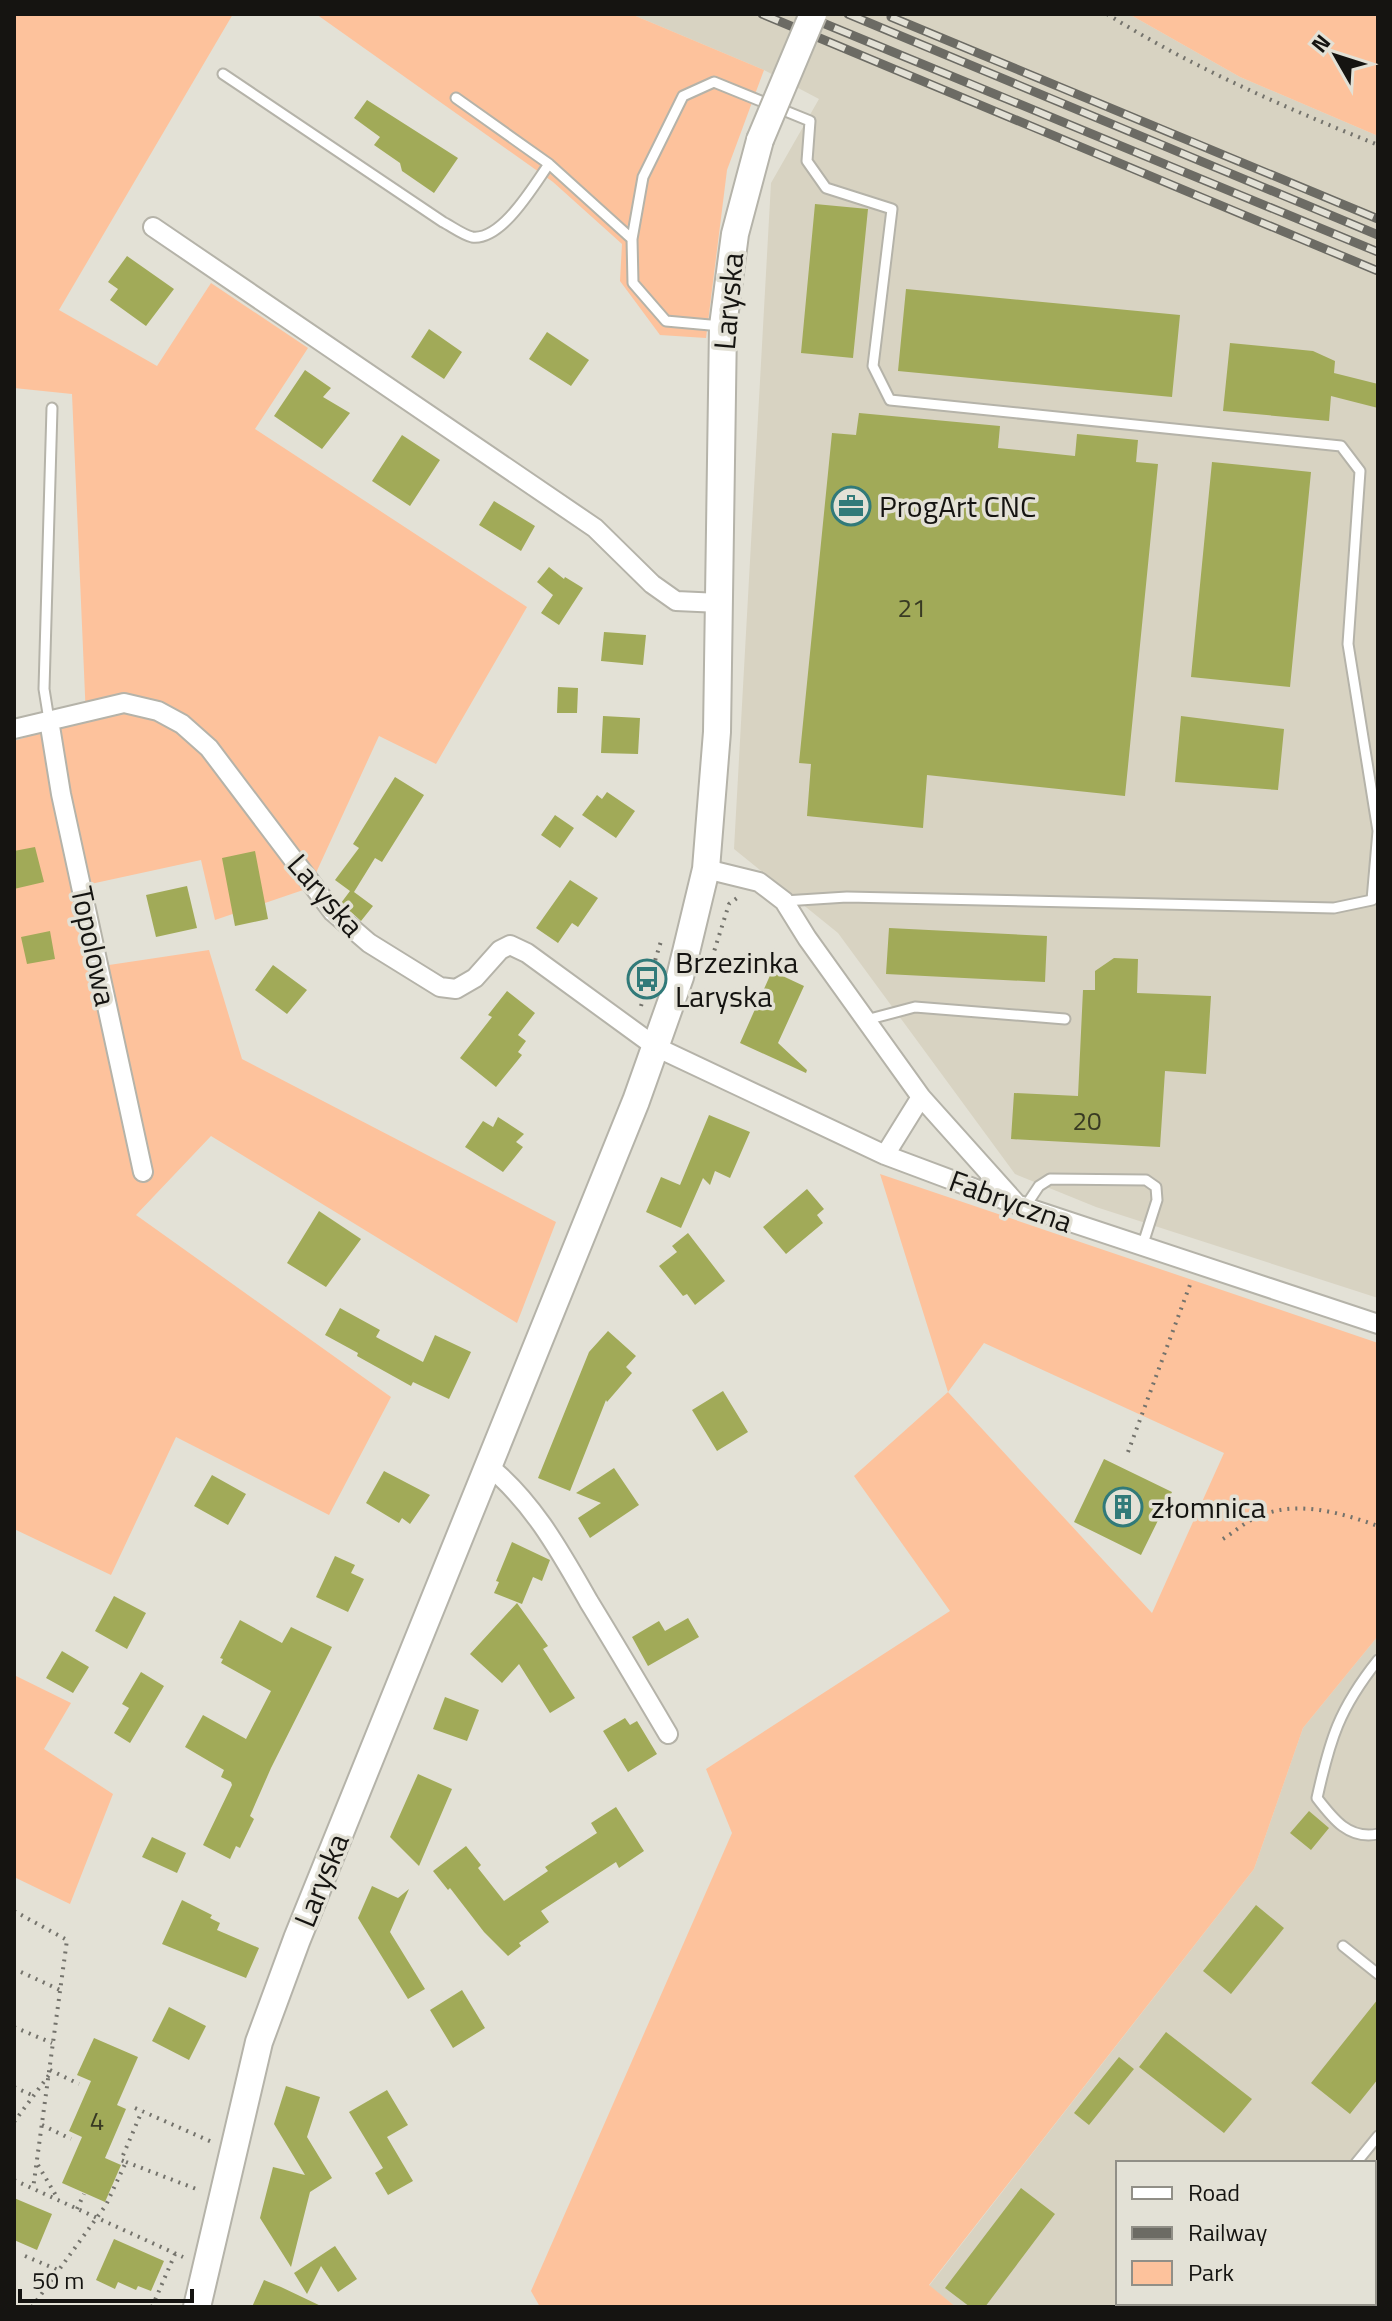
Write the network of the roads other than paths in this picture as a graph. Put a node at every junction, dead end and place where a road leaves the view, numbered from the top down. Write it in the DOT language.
graph roads {
  1 [pos="813,14"];
  2 [pos="223,74"];
  3 [pos="456,98"];
  4 [pos="549,164"];
  5 [pos="153,227"];
  6 [pos="632,239"];
  7 [pos="723,326"];
  8 [pos="52,408"];
  9 [pos="720,603"];
  10 [pos="49,720"];
  11 [pos="14,729"];
  12 [pos="706,869"];
  13 [pos="784,901"];
  14 [pos="1375,901"];
  15 [pos="1065,1019"];
  16 [pos="866,1020"];
  17 [pos="656,1047"];
  18 [pos="921,1097"];
  19 [pos="885,1155"];
  20 [pos="143,1172"];
  21 [pos="1021,1205"];
  22 [pos="1142,1247"];
  23 [pos="1378,1324"];
  24 [pos="487,1465"];
  25 [pos="1378,1660"];
  26 [pos="668,1734"];
  27 [pos="1378,1834"];
  28 [pos="1343,1946"];
  29 [pos="1378,1974"];
  30 [pos="1378,2136"];
  31 [pos="1358,2161"];
  32 [pos="197,2307"];
  1 -- 7 [label="street, Laryska, bridge"];
  2 -- 4 [label="lane"];
  3 -- 4 [label="lane"];
  4 -- 6 [label="lane"];
  5 -- 9 [label="street"];
  6 -- 7 [label="lane"];
  6 -- 14 [label="lane"];
  7 -- 9 [label="street, Laryska"];
  8 -- 10 [label="lane, Topolowa"];
  9 -- 12 [label="street, Laryska"];
  10 -- 11 [label="street"];
  10 -- 17 [label="street, Laryska"];
  10 -- 20 [label="street, Topolowa"];
  12 -- 13 [label="street"];
  12 -- 17 [label="street, Laryska"];
  13 -- 14 [label="lane"];
  13 -- 16 [label="street"];
  15 -- 16 [label="lane"];
  16 -- 18 [label="street"];
  17 -- 19 [label="street, Fabryczna"];
  17 -- 24 [label="street, Laryska"];
  18 -- 19 [label="street"];
  18 -- 21 [label="street"];
  19 -- 21 [label="street, Fabryczna"];
  21 -- 22 [label="street, Fabryczna"];
  21 -- 22 [label="lane"];
  22 -- 23 [label="street, Fabryczna"];
  24 -- 26 [label="street"];
  24 -- 32 [label="street, Laryska"];
  25 -- 27 [label="lane"];
  28 -- 29 [label="lane"];
  30 -- 31 [label="lane"];
}
